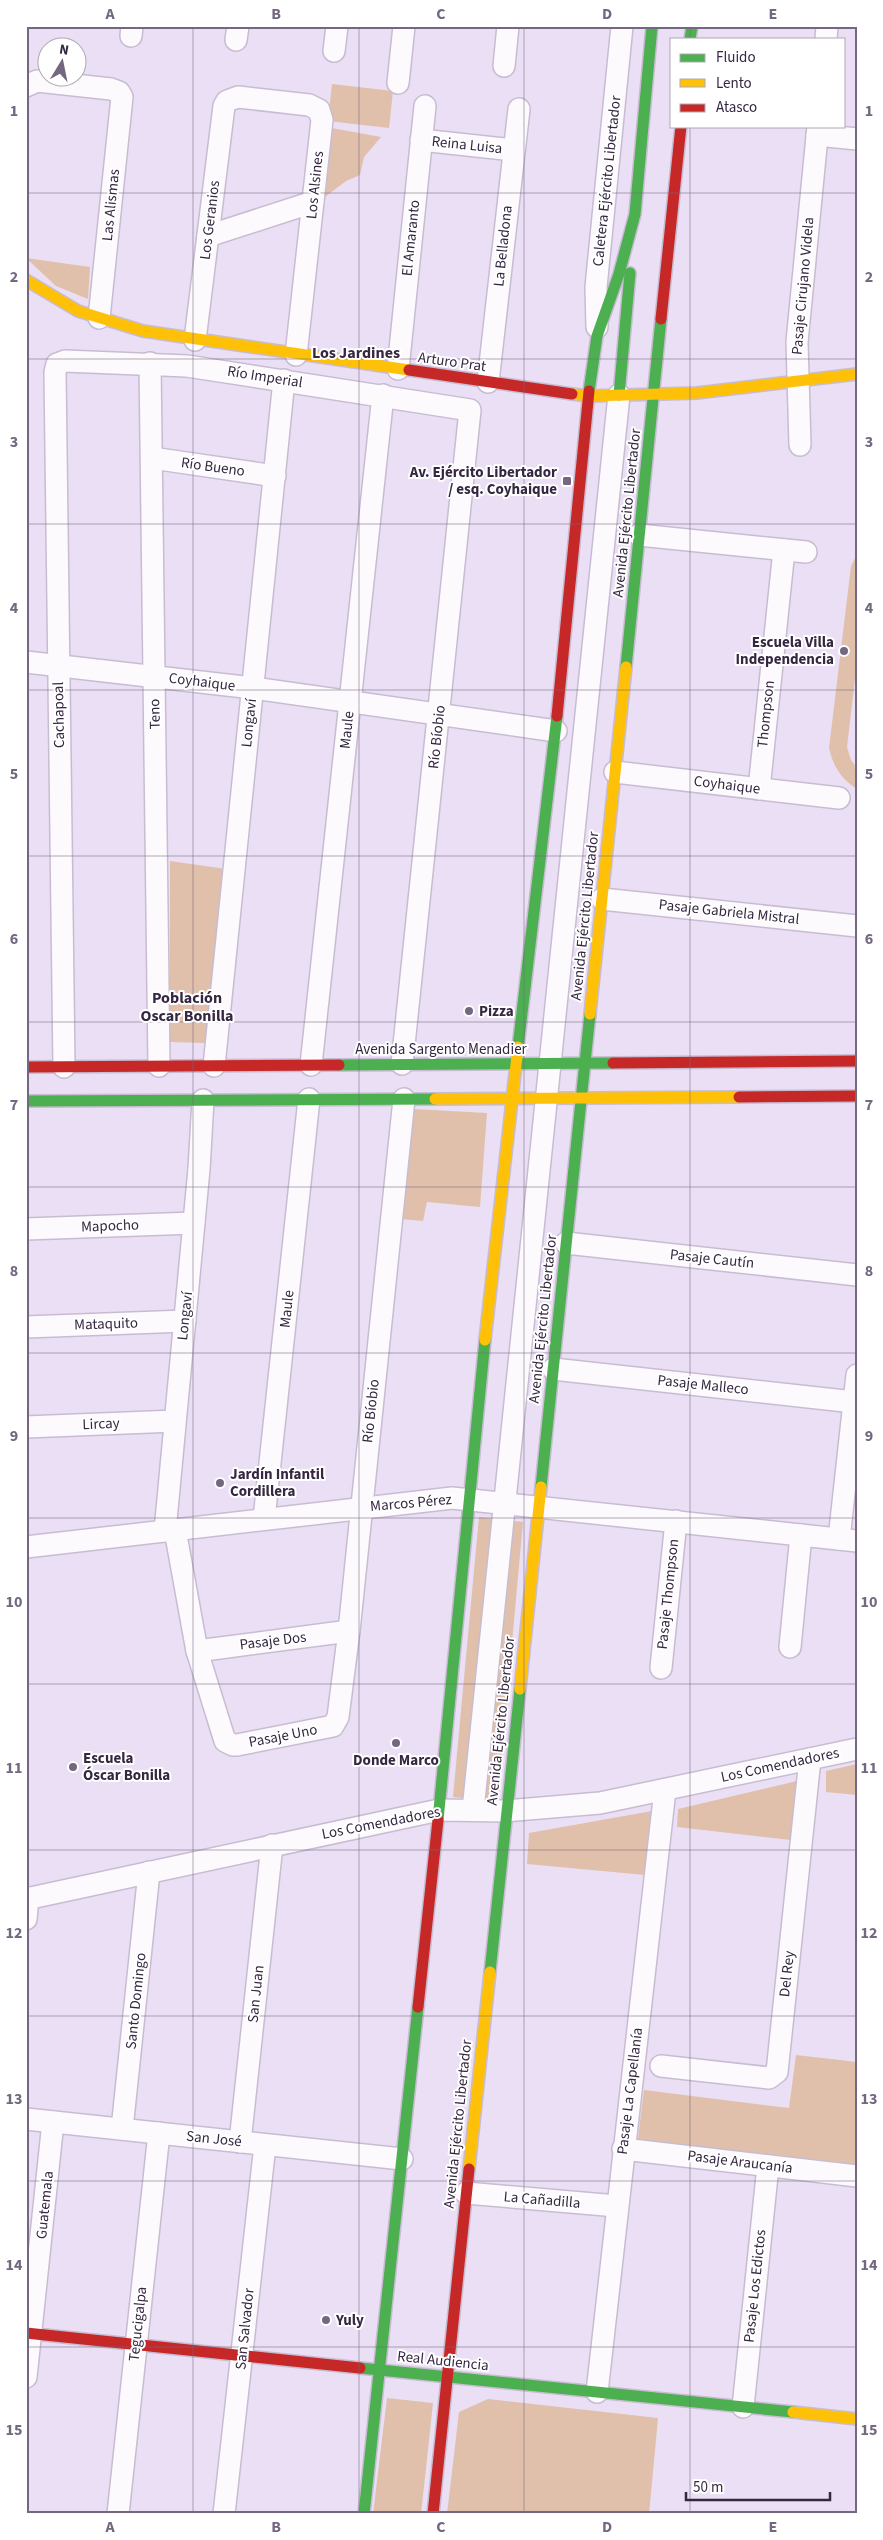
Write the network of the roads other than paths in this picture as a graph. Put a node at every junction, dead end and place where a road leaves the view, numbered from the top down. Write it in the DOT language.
graph roads {
  1 [pos="337,26"];
  2 [pos="404,26"];
  3 [pos="508,26"];
  4 [pos="622,26"];
  5 [pos="652,26"];
  6 [pos="334,51"];
  7 [pos="504,66"];
  8 [pos="398,83"];
  9 [pos="27,85"];
  10 [pos="227,101"];
  11 [pos="425,106"];
  12 [pos="519,109"];
  13 [pos="681,128"];
  14 [pos="817,131"];
  15 [pos="421,140"];
  16 [pos="857,140"];
  17 [pos="514,150"];
  18 [pos="313,202"];
  19 [pos="635,214"];
  20 [pos="208,236"];
  21 [pos="26,280"];
  22 [pos="99,318"];
  23 [pos="598,336"];
  24 [pos="195,340"];
  25 [pos="296,355"];
  26 [pos="150,363"];
  27 [pos="57,364"];
  28 [pos="398,370"];
  29 [pos="857,374"];
  30 [pos="284,380"];
  31 [pos="798,381"];
  32 [pos="488,382"];
  33 [pos="383,395"];
  34 [pos="588,396"];
  35 [pos="619,396"];
  36 [pos="654,396"];
  37 [pos="470,410"];
  38 [pos="800,445"];
  39 [pos="152,458"];
  40 [pos="275,476"];
  41 [pos="640,535"];
  42 [pos="784,550"];
  43 [pos="806,552"];
  44 [pos="26,662"];
  45 [pos="59,666"];
  46 [pos="154,677"];
  47 [pos="253,688"];
  48 [pos="350,701"];
  49 [pos="440,714"];
  50 [pos="556,730"];
  51 [pos="615,772"];
  52 [pos="758,789"];
  53 [pos="839,798"];
  54 [pos="602,899"];
  55 [pos="857,926"];
  56 [pos="857,1061"];
  57 [pos="550,1063"];
  58 [pos="585,1063"];
  59 [pos="402,1064"];
  60 [pos="516,1064"];
  61 [pos="311,1065"];
  62 [pos="159,1066"];
  63 [pos="214,1066"];
  64 [pos="26,1067"];
  65 [pos="64,1067"];
  66 [pos="857,1096"];
  67 [pos="512,1098"];
  68 [pos="547,1098"];
  69 [pos="582,1098"];
  70 [pos="404,1099"];
  71 [pos="203,1100"];
  72 [pos="309,1100"];
  73 [pos="26,1101"];
  74 [pos="194,1223"];
  75 [pos="26,1229"];
  76 [pos="566,1243"];
  77 [pos="857,1275"];
  78 [pos="185,1321"];
  79 [pos="26,1327"];
  80 [pos="553,1368"];
  81 [pos="857,1375"];
  82 [pos="854,1402"];
  83 [pos="175,1421"];
  84 [pos="26,1427"];
  85 [pos="468,1499"];
  86 [pos="504,1502"];
  87 [pos="539,1506"];
  88 [pos="361,1508"];
  89 [pos="264,1520"];
  90 [pos="676,1521"];
  91 [pos="170,1531"];
  92 [pos="801,1535"];
  93 [pos="848,1540"];
  94 [pos="26,1548"];
  95 [pos="349,1631"];
  96 [pos="790,1647"];
  97 [pos="197,1651"];
  98 [pos="661,1668"];
  99 [pos="336,1723"];
  100 [pos="229,1744"];
  101 [pos="857,1749"];
  102 [pos="810,1759"];
  103 [pos="665,1790"];
  104 [pos="438,1810"];
  105 [pos="473,1810"];
  106 [pos="506,1811"];
  107 [pos="272,1846"];
  108 [pos="149,1872"];
  109 [pos="27,1905"];
  110 [pos="661,2066"];
  111 [pos="26,2119"];
  112 [pos="53,2122"];
  113 [pos="122,2129"];
  114 [pos="159,2133"];
  115 [pos="240,2142"];
  116 [pos="265,2144"];
  117 [pos="623,2149"];
  118 [pos="402,2159"];
  119 [pos="768,2166"];
  120 [pos="857,2176"];
  121 [pos="466,2193"];
  122 [pos="617,2206"];
  123 [pos="29,2333"];
  124 [pos="136,2344"];
  125 [pos="242,2355"];
  126 [pos="380,2370"];
  127 [pos="447,2376"];
  128 [pos="26,2377"];
  129 [pos="597,2392"];
  130 [pos="742,2407"];
  131 [pos="857,2419"];
  132 [pos="118,2514"];
  133 [pos="224,2514"];
  134 [pos="364,2514"];
  135 [pos="433,2514"];
  1 -- 6 [label="street"];
  2 -- 8 [label="street"];
  3 -- 7 [label="street"];
  4 -- 23 [label="street, Caletera Ejército Libertador"];
  5 -- 19 [label="street"];
  9 -- 22 [label="street, Las Alismas"];
  10 -- 18 [label="street, Los Alsines"];
  10 -- 20 [label="street, Los Geranios"];
  11 -- 15 [label="street, El Amaranto"];
  12 -- 17 [label="street, La Belladona"];
  13 -- 36 [label="street, Avenida Ejército Libertador"];
  14 -- 16 [label="street"];
  14 -- 31 [label="street, Pasaje Cirujano Videla"];
  15 -- 17 [label="street, Reina Luisa"];
  15 -- 28 [label="street, El Amaranto"];
  17 -- 32 [label="street, La Belladona"];
  18 -- 20 [label="street"];
  18 -- 25 [label="street, Los Alsines"];
  19 -- 23 [label="street"];
  19 -- 35 [label="street"];
  20 -- 24 [label="street, Los Geranios"];
  21 -- 22 [label="street, Arturo Prat"];
  22 -- 24 [label="street, Arturo Prat"];
  23 -- 34 [label="street"];
  24 -- 25 [label="street, Arturo Prat"];
  25 -- 28 [label="street, Arturo Prat"];
  26 -- 27 [label="street, Río Imperial"];
  26 -- 30 [label="street, Río Imperial"];
  26 -- 39 [label="street, Teno"];
  27 -- 45 [label="street, Cachapoal"];
  28 -- 32 [label="street, Arturo Prat"];
  29 -- 31 [label="street, Arturo Prat"];
  30 -- 33 [label="street, Río Imperial"];
  30 -- 40 [label="street, Longaví"];
  31 -- 36 [label="street, Arturo Prat"];
  31 -- 38 [label="street, Pasaje Cirujano Videla"];
  32 -- 34 [label="street, Arturo Prat"];
  33 -- 37 [label="street, Río Imperial"];
  33 -- 48 [label="street, Maule"];
  34 -- 35 [label="street, Arturo Prat"];
  34 -- 50 [label="street"];
  35 -- 36 [label="street, Arturo Prat"];
  35 -- 57 [label="street"];
  36 -- 41 [label="street, Avenida Ejército Libertador"];
  37 -- 49 [label="street, Río Bíobio"];
  39 -- 40 [label="street, Río Bueno"];
  39 -- 46 [label="street, Teno"];
  40 -- 47 [label="street, Longaví"];
  41 -- 42 [label="street"];
  41 -- 51 [label="street, Avenida Ejército Libertador"];
  42 -- 43 [label="street"];
  42 -- 52 [label="street, Thompson"];
  44 -- 45 [label="street, Coyhaique"];
  45 -- 46 [label="street, Coyhaique"];
  45 -- 65 [label="street, Cachapoal"];
  46 -- 47 [label="street, Coyhaique"];
  46 -- 62 [label="street, Teno"];
  47 -- 48 [label="street, Coyhaique"];
  47 -- 63 [label="street, Longaví"];
  48 -- 49 [label="street, Coyhaique"];
  48 -- 61 [label="street, Maule"];
  49 -- 50 [label="street, Coyhaique"];
  49 -- 59 [label="street, Río Bíobio"];
  50 -- 60 [label="street"];
  51 -- 52 [label="street, Coyhaique"];
  51 -- 54 [label="street, Avenida Ejército Libertador"];
  52 -- 53 [label="street, Coyhaique"];
  54 -- 55 [label="street, Pasaje Gabriela Mistral"];
  54 -- 58 [label="street, Avenida Ejército Libertador"];
  56 -- 58 [label="street, Avenida Sargento Menadier"];
  57 -- 58 [label="street, Avenida Sargento Menadier"];
  57 -- 60 [label="street, Avenida Sargento Menadier"];
  57 -- 68 [label="street"];
  58 -- 69 [label="street, Avenida Ejército Libertador"];
  59 -- 60 [label="street, Avenida Sargento Menadier"];
  59 -- 61 [label="street, Avenida Sargento Menadier"];
  60 -- 67 [label="street"];
  61 -- 63 [label="street, Avenida Sargento Menadier"];
  62 -- 63 [label="street, Avenida Sargento Menadier"];
  62 -- 65 [label="street, Avenida Sargento Menadier"];
  64 -- 65 [label="street, Avenida Sargento Menadier"];
  66 -- 69 [label="street"];
  67 -- 68 [label="street"];
  67 -- 70 [label="street"];
  67 -- 85 [label="street"];
  68 -- 69 [label="street"];
  68 -- 86 [label="street"];
  69 -- 76 [label="street, Avenida Ejército Libertador"];
  70 -- 72 [label="street"];
  70 -- 88 [label="street, Río Bíobio"];
  71 -- 72 [label="street"];
  71 -- 73 [label="street"];
  71 -- 74 [label="street, Longaví"];
  72 -- 89 [label="street, Maule"];
  74 -- 75 [label="street, Mapocho"];
  74 -- 78 [label="street, Longaví"];
  76 -- 77 [label="street, Pasaje Cautín"];
  76 -- 80 [label="street, Avenida Ejército Libertador"];
  78 -- 79 [label="street, Mataquito"];
  78 -- 83 [label="street, Longaví"];
  80 -- 82 [label="street, Pasaje Malleco"];
  80 -- 87 [label="street, Avenida Ejército Libertador"];
  81 -- 82 [label="street"];
  82 -- 93 [label="street"];
  83 -- 84 [label="street, Lircay"];
  83 -- 91 [label="street, Longaví"];
  85 -- 86 [label="street, Marcos Pérez"];
  85 -- 88 [label="street, Marcos Pérez"];
  85 -- 104 [label="street"];
  86 -- 87 [label="street, Marcos Pérez"];
  86 -- 105 [label="street"];
  87 -- 90 [label="street, Marcos Pérez"];
  87 -- 106 [label="street, Avenida Ejército Libertador"];
  88 -- 89 [label="street, Marcos Pérez"];
  88 -- 95 [label="street, Río Bíobio"];
  89 -- 91 [label="street, Marcos Pérez"];
  90 -- 92 [label="street, Marcos Pérez"];
  90 -- 98 [label="street, Pasaje Thompson"];
  91 -- 94 [label="street, Marcos Pérez"];
  91 -- 97 [label="street, Longaví"];
  92 -- 93 [label="street, Marcos Pérez"];
  92 -- 96 [label="street"];
  95 -- 97 [label="street, Pasaje Dos"];
  95 -- 99 [label="street, Río Bíobio"];
  97 -- 100 [label="street, Longaví"];
  99 -- 100 [label="street, Pasaje Uno"];
  101 -- 102 [label="street, Los Comendadores"];
  102 -- 103 [label="street, Los Comendadores"];
  102 -- 110 [label="street, Del Rey"];
  103 -- 106 [label="street, Los Comendadores"];
  103 -- 117 [label="street, Pasaje La Capellanía"];
  104 -- 105 [label="street, Los Comendadores"];
  104 -- 107 [label="street, Los Comendadores"];
  104 -- 118 [label="street"];
  105 -- 106 [label="street, Los Comendadores"];
  106 -- 121 [label="street, Avenida Ejército Libertador"];
  107 -- 108 [label="street, Los Comendadores"];
  107 -- 115 [label="street, San Juan"];
  108 -- 109 [label="street, Los Comendadores"];
  108 -- 113 [label="street, Santo Domingo"];
  111 -- 112 [label="street, San José"];
  112 -- 113 [label="street, San José"];
  112 -- 123 [label="street, Guatemala"];
  113 -- 114 [label="street, San José"];
  114 -- 115 [label="street, San José"];
  114 -- 124 [label="street, Tegucigalpa"];
  115 -- 116 [label="street, San José"];
  116 -- 118 [label="street, San José"];
  116 -- 125 [label="street, San Salvador"];
  117 -- 119 [label="street, Pasaje Araucanía"];
  117 -- 122 [label="street, Pasaje La Capellanía"];
  118 -- 126 [label="street"];
  119 -- 120 [label="street, Pasaje Araucanía"];
  119 -- 130 [label="street, Pasaje Los Edictos"];
  121 -- 122 [label="street, La Cañadilla"];
  121 -- 127 [label="street, Avenida Ejército Libertador"];
  122 -- 129 [label="street, Pasaje La Capellanía"];
  123 -- 124 [label="street, Real Audiencia"];
  123 -- 128 [label="street, Guatemala"];
  124 -- 125 [label="street, Real Audiencia"];
  124 -- 132 [label="street, Tegucigalpa"];
  125 -- 126 [label="street, Real Audiencia"];
  125 -- 133 [label="street, San Salvador"];
  126 -- 127 [label="street, Real Audiencia"];
  126 -- 134 [label="street"];
  127 -- 129 [label="street, Real Audiencia"];
  127 -- 135 [label="street, Avenida Ejército Libertador"];
  129 -- 130 [label="street, Real Audiencia"];
  130 -- 131 [label="street, Real Audiencia"];
}
